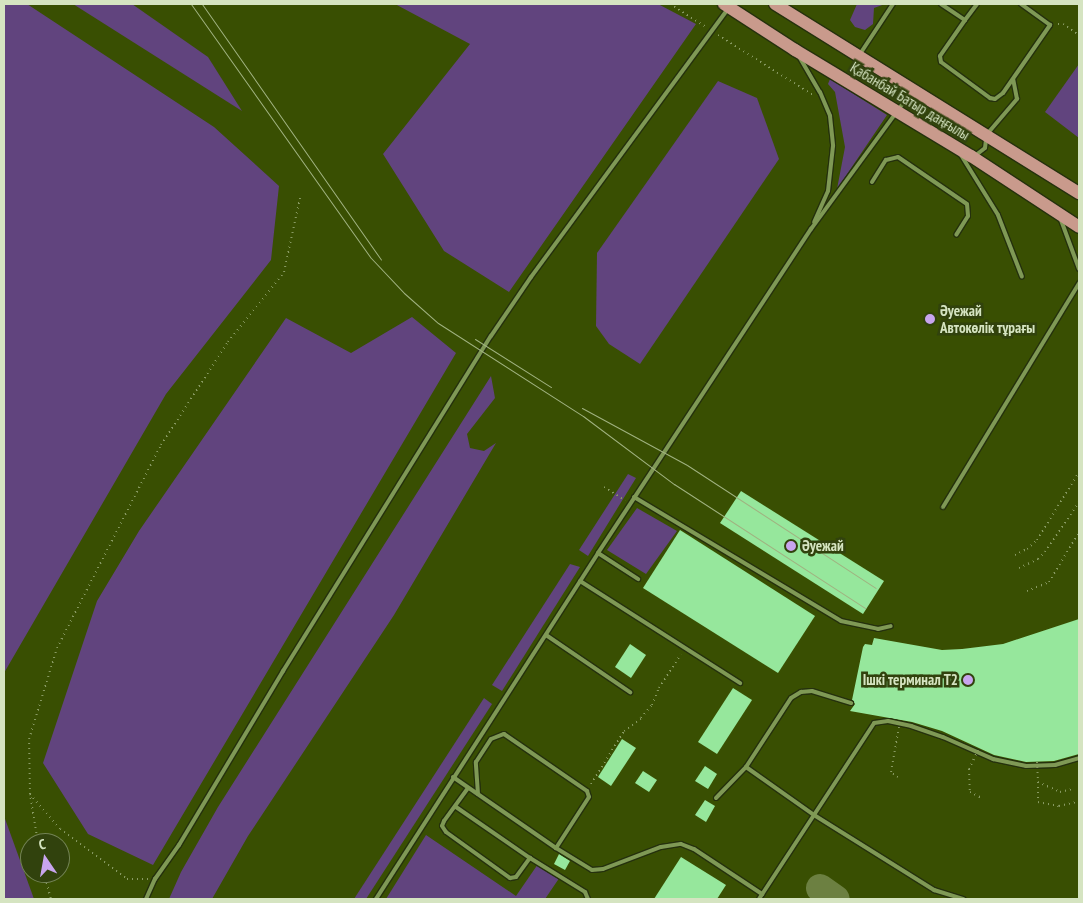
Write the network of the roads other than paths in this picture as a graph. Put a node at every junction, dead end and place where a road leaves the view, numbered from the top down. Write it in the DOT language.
graph roads {
  1 [pos="775,4"];
  2 [pos="893,4"];
  3 [pos="940,4"];
  4 [pos="977,4"];
  5 [pos="1021,4"];
  6 [pos="727,5"];
  7 [pos="965,20"];
  8 [pos="795,50"];
  9 [pos="858,56"];
  10 [pos="1012,79"];
  11 [pos="914,89"];
  12 [pos="897,113"];
  13 [pos="986,135"];
  14 [pos="958,149"];
  15 [pos="971,156"];
  16 [pos="872,182"];
  17 [pos="1079,193"];
  18 [pos="1059,215"];
  19 [pos="1079,227"];
  20 [pos="811,229"];
  21 [pos="956,235"];
  22 [pos="1079,269"];
  23 [pos="1022,277"];
  24 [pos="1079,283"];
  25 [pos="634,498"];
  26 [pos="943,507"];
  27 [pos="598,553"];
  28 [pos="638,578"];
  29 [pos="580,581"];
  30 [pos="891,626"];
  31 [pos="546,635"];
  32 [pos="740,683"];
  33 [pos="630,692"];
  34 [pos="851,703"];
  35 [pos="1079,758"];
  36 [pos="746,767"];
  37 [pos="454,777"];
  38 [pos="468,788"];
  39 [pos="478,794"];
  40 [pos="716,798"];
  41 [pos="456,807"];
  42 [pos="814,815"];
  43 [pos="556,848"];
  44 [pos="530,858"];
  45 [pos="762,894"];
  46 [pos="146,899"];
  47 [pos="376,899"];
  48 [pos="588,899"];
  49 [pos="759,899"];
  50 [pos="964,899"];
  1 -- 9 [label="main road, Қабанбай Батыр даңғылы"];
  2 -- 9 [label="lane"];
  3 -- 7 [label="lane"];
  4 -- 7 [label="lane"];
  5 -- 10 [label="lane"];
  6 -- 8 [label="main road, Қабанбай Батыр даңғылы"];
  6 -- 46 [label="lane"];
  7 -- 10 [label="lane"];
  8 -- 12 [label="main road, Қабанбай Батыр даңғылы"];
  8 -- 20 [label="lane"];
  9 -- 11 [label="main road, Қабанбай Батыр даңғылы"];
  10 -- 13 [label="lane"];
  11 -- 12 [label="lane"];
  11 -- 13 [label="main road, Қабанбай Батыр даңғылы"];
  12 -- 14 [label="main road, Қабанбай Батыр даңғылы"];
  12 -- 20 [label="lane"];
  13 -- 15 [label="lane"];
  13 -- 17 [label="main road, Қабанбай Батыр даңғылы"];
  14 -- 15 [label="main road, Қабанбай Батыр даңғылы"];
  14 -- 23 [label="lane"];
  15 -- 18 [label="main road, Қабанбай Батыр даңғылы"];
  16 -- 21 [label="lane"];
  18 -- 19 [label="main road, Қабанбай Батыр даңғылы"];
  18 -- 22 [label="lane"];
  20 -- 25 [label="lane"];
  24 -- 26 [label="lane"];
  25 -- 27 [label="lane"];
  25 -- 30 [label="lane"];
  27 -- 28 [label="lane"];
  27 -- 29 [label="lane"];
  29 -- 31 [label="lane"];
  29 -- 32 [label="lane"];
  31 -- 33 [label="lane"];
  31 -- 37 [label="lane"];
  34 -- 36 [label="lane"];
  35 -- 42 [label="lane"];
  36 -- 40 [label="lane"];
  36 -- 42 [label="lane"];
  37 -- 38 [label="lane"];
  37 -- 47 [label="lane"];
  38 -- 39 [label="lane"];
  38 -- 41 [label="lane"];
  39 -- 43 [label="lane"];
  39 -- 43 [label="lane"];
  41 -- 44 [label="lane"];
  41 -- 44 [label="lane"];
  42 -- 45 [label="lane"];
  42 -- 50 [label="lane"];
  43 -- 45 [label="lane"];
  44 -- 48 [label="lane"];
  45 -- 49 [label="lane"];
}
